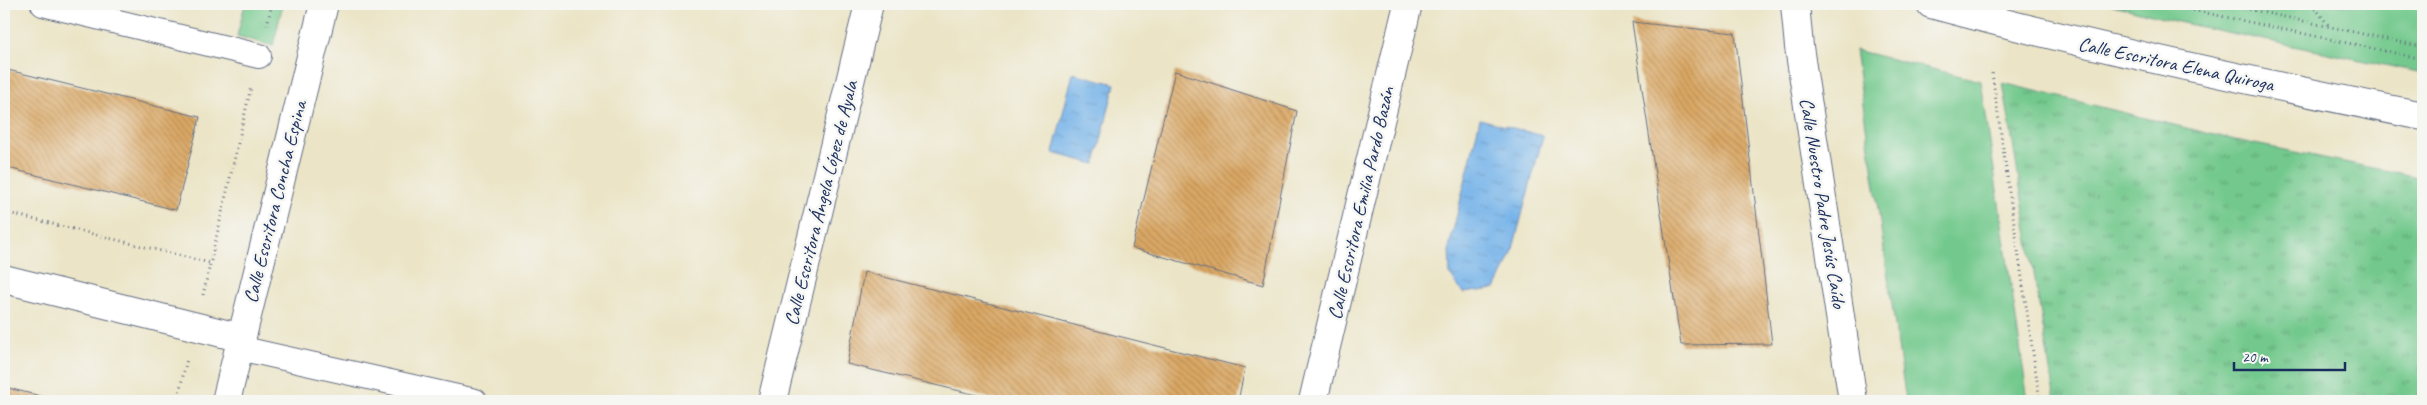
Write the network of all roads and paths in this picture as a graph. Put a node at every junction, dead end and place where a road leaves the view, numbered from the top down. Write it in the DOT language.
graph roads {
  1 [pos="43,4"];
  2 [pos="272,4"];
  3 [pos="324,4"];
  4 [pos="869,4"];
  5 [pos="1408,4"];
  6 [pos="1795,4"];
  7 [pos="1931,4"];
  8 [pos="2164,4"];
  9 [pos="2225,4"];
  10 [pos="2312,4"];
  11 [pos="2330,27"];
  12 [pos="2423,47"];
  13 [pos="259,56"];
  14 [pos="2423,59"];
  15 [pos="1992,73"];
  16 [pos="2423,116"];
  17 [pos="4,212"];
  18 [pos="210,262"];
  19 [pos="4,279"];
  20 [pos="195,326"];
  21 [pos="240,343"];
  22 [pos="177,401"];
  23 [pos="226,401"];
  24 [pos="475,401"];
  25 [pos="772,401"];
  26 [pos="1313,401"];
  27 [pos="1853,401"];
  28 [pos="2040,401"];
  1 -- 13 [label="street"];
  2 -- 13 [label="path"];
  3 -- 21 [label="street, Calle Escritora Concha Espina"];
  4 -- 25 [label="street, Calle Escritora Ángela López de Ayala"];
  5 -- 26 [label="street, Calle Escritora Emilia Pardo Bazán"];
  6 -- 27 [label="street, Calle Nuestro Padre Jesús Caído"];
  7 -- 16 [label="street, Calle Escritora Elena Quiroga"];
  8 -- 14 [label="path"];
  9 -- 11 [label="path"];
  10 -- 11 [label="path"];
  11 -- 12 [label="path"];
  13 -- 18 [label="path"];
  15 -- 28 [label="path"];
  17 -- 18 [label="path"];
  18 -- 20 [label="path"];
  19 -- 20 [label="street"];
  20 -- 21 [label="street"];
  20 -- 22 [label="path"];
  21 -- 23 [label="street, Calle Escritora Concha Espina"];
  21 -- 24 [label="street"];
}
